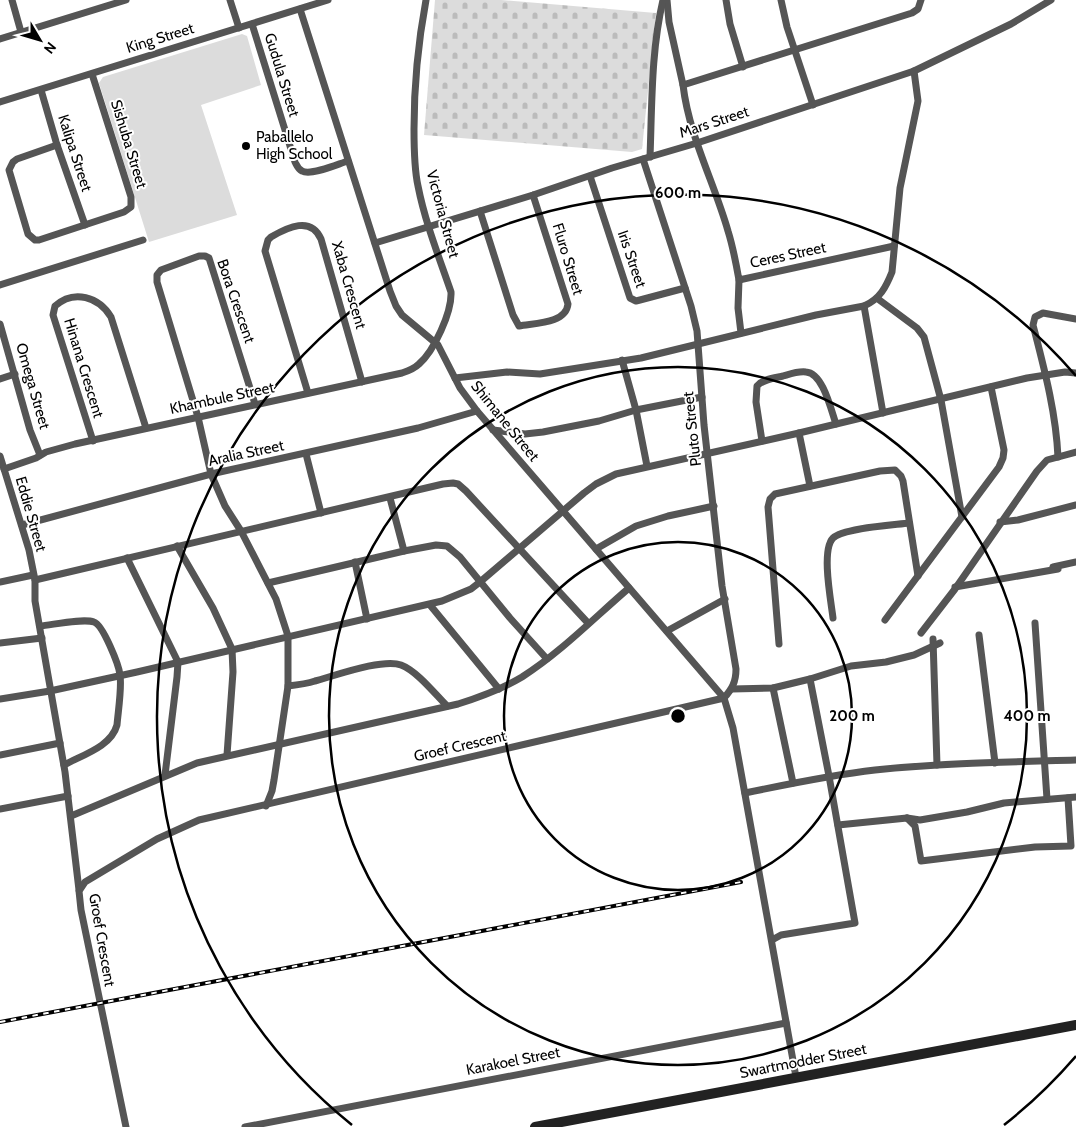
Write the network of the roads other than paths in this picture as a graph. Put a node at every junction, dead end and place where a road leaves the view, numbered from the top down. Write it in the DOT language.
graph roads {
  1 [pos="12,0"];
  2 [pos="126,0"];
  3 [pos="230,0"];
  4 [pos="328,0"];
  5 [pos="426,0"];
  6 [pos="665,0"];
  7 [pos="726,0"];
  8 [pos="781,0"];
  9 [pos="921,0"];
  10 [pos="1051,0"];
  11 [pos="300,9"];
  12 [pos="252,24"];
  13 [pos="239,28"];
  14 [pos="22,32"];
  15 [pos="0,39"];
  16 [pos="794,50"];
  17 [pos="743,67"];
  18 [pos="914,71"];
  19 [pos="92,74"];
  20 [pos="683,85"];
  21 [pos="41,90"];
  22 [pos="0,102"];
  23 [pos="813,105"];
  24 [pos="697,143"];
  25 [pos="57,145"];
  26 [pos="647,158"];
  27 [pos="348,161"];
  28 [pos="590,176"];
  29 [pos="533,194"];
  30 [pos="480,211"];
  31 [pos="85,224"];
  32 [pos="429,227"];
  33 [pos="143,240"];
  34 [pos="375,243"];
  35 [pos="894,246"];
  36 [pos="739,280"];
  37 [pos="0,285"];
  38 [pos="685,288"];
  39 [pos="878,299"];
  40 [pos="864,306"];
  41 [pos="1076,319"];
  42 [pos="0,324"];
  43 [pos="741,333"];
  44 [pos="434,341"];
  45 [pos="698,343"];
  46 [pos="427,355"];
  47 [pos="445,358"];
  48 [pos="622,360"];
  49 [pos="1076,373"];
  50 [pos="15,374"];
  51 [pos="1046,375"];
  52 [pos="455,378"];
  53 [pos="0,379"];
  54 [pos="362,382"];
  55 [pos="991,387"];
  56 [pos="308,393"];
  57 [pos="702,397"];
  58 [pos="941,400"];
  59 [pos="255,404"];
  60 [pos="636,410"];
  61 [pos="477,411"];
  62 [pos="883,413"];
  63 [pos="198,417"];
  64 [pos="836,424"];
  65 [pos="146,428"];
  66 [pos="493,430"];
  67 [pos="799,433"];
  68 [pos="93,441"];
  69 [pos="762,441"];
  70 [pos="1076,452"];
  71 [pos="707,453"];
  72 [pos="306,454"];
  73 [pos="40,455"];
  74 [pos="0,456"];
  75 [pos="1058,457"];
  76 [pos="647,466"];
  77 [pos="4,469"];
  78 [pos="211,474"];
  79 [pos="810,486"];
  80 [pos="390,498"];
  81 [pos="714,506"];
  82 [pos="1076,506"];
  83 [pos="563,511"];
  84 [pos="321,513"];
  85 [pos="962,517"];
  86 [pos="1000,522"];
  87 [pos="909,523"];
  88 [pos="22,525"];
  89 [pos="241,531"];
  90 [pos="178,546"];
  91 [pos="520,547"];
  92 [pos="596,549"];
  93 [pos="404,551"];
  94 [pos="128,558"];
  95 [pos="356,562"];
  96 [pos="1076,562"];
  97 [pos="1058,569"];
  98 [pos="918,576"];
  99 [pos="34,577"];
  100 [pos="0,582"];
  101 [pos="480,582"];
  102 [pos="268,583"];
  103 [pos="628,588"];
  104 [pos="955,589"];
  105 [pos="725,599"];
  106 [pos="430,605"];
  107 [pos="833,618"];
  108 [pos="367,619"];
  109 [pos="886,620"];
  110 [pos="1035,622"];
  111 [pos="588,623"];
  112 [pos="40,626"];
  113 [pos="666,631"];
  114 [pos="979,635"];
  115 [pos="288,636"];
  116 [pos="926,636"];
  117 [pos="42,638"];
  118 [pos="0,643"];
  119 [pos="940,643"];
  120 [pos="779,644"];
  121 [pos="232,649"];
  122 [pos="547,659"];
  123 [pos="178,662"];
  124 [pos="120,676"];
  125 [pos="810,679"];
  126 [pos="288,686"];
  127 [pos="773,688"];
  128 [pos="499,689"];
  129 [pos="732,689"];
  130 [pos="50,691"];
  131 [pos="724,698"];
  132 [pos="0,699"];
  133 [pos="447,706"];
  134 [pos="60,743"];
  135 [pos="279,744"];
  136 [pos="0,755"];
  137 [pos="227,755"];
  138 [pos="1076,760"];
  139 [pos="1045,761"];
  140 [pos="996,763"];
  141 [pos="64,765"];
  142 [pos="937,766"];
  143 [pos="165,775"];
  144 [pos="829,776"];
  145 [pos="793,783"];
  146 [pos="745,794"];
  147 [pos="68,796"];
  148 [pos="1072,797"];
  149 [pos="1047,799"];
  150 [pos="266,806"];
  151 [pos="0,809"];
  152 [pos="71,816"];
  153 [pos="907,818"];
  154 [pos="838,825"];
  155 [pos="79,891"];
  156 [pos="772,940"];
  157 [pos="786,1023"];
  158 [pos="1076,1025"];
  159 [pos="796,1077"];
  160 [pos="126,1127"];
  161 [pos="245,1127"];
  162 [pos="535,1127"];
  1 -- 14 [label="street"];
  2 -- 14 [label="street"];
  3 -- 13 [label="street"];
  4 -- 11 [label="street, King Street"];
  5 -- 32 [label="street, Victoria Street"];
  6 -- 20 [label="street, Ceres Street"];
  6 -- 26 [label="street"];
  7 -- 17 [label="street"];
  8 -- 16 [label="street"];
  9 -- 16 [label="street"];
  10 -- 18 [label="street, Mars Street"];
  11 -- 12 [label="street, King Street"];
  11 -- 27 [label="street, Shimane Street"];
  12 -- 13 [label="street, King Street"];
  12 -- 27 [label="street, Gudula Street"];
  13 -- 19 [label="street, King Street"];
  14 -- 15 [label="street"];
  16 -- 17 [label="street"];
  16 -- 23 [label="street"];
  17 -- 20 [label="street"];
  18 -- 23 [label="street, Mars Street"];
  18 -- 35 [label="street"];
  19 -- 21 [label="street, King Street"];
  19 -- 31 [label="street, Sishuba Street"];
  20 -- 24 [label="street, Ceres Street"];
  21 -- 22 [label="street, King Street"];
  21 -- 25 [label="street, Kalipa Street"];
  23 -- 24 [label="street, Mars Street"];
  24 -- 26 [label="street, Mars Street"];
  24 -- 36 [label="street, Ceres Street"];
  25 -- 31 [label="street, Kalipa Street"];
  25 -- 31 [label="street, Sishuba Street"];
  26 -- 28 [label="street, Mars Street"];
  26 -- 38 [label="street, Pluto Street"];
  27 -- 34 [label="street, Shimane Street"];
  28 -- 29 [label="street, Mars Street"];
  28 -- 38 [label="street, Iris Street"];
  29 -- 30 [label="street, Mars Street"];
  29 -- 30 [label="street, Fluro Street"];
  30 -- 32 [label="street, Mars Street"];
  32 -- 34 [label="street, Mars Street"];
  32 -- 44 [label="street, Victoria Street"];
  33 -- 37 [label="street"];
  34 -- 44 [label="street, Shimane Street"];
  35 -- 36 [label="street, Ceres Street"];
  35 -- 39 [label="street"];
  36 -- 43 [label="street"];
  38 -- 45 [label="street, Pluto Street"];
  39 -- 40 [label="street"];
  39 -- 58 [label="street"];
  40 -- 43 [label="street"];
  40 -- 62 [label="street"];
  41 -- 51 [label="street"];
  42 -- 50 [label="street, Omega Street"];
  43 -- 45 [label="street"];
  44 -- 46 [label="street, Khambule Street"];
  44 -- 47 [label="street, Shimane Street"];
  45 -- 48 [label="street"];
  45 -- 57 [label="street, Pluto Street"];
  46 -- 47 [label="street"];
  46 -- 54 [label="street, Khambule Street"];
  47 -- 52 [label="street, Shimane Street"];
  48 -- 52 [label="street"];
  48 -- 60 [label="street"];
  49 -- 51 [label="street"];
  50 -- 53 [label="street"];
  50 -- 73 [label="street, Omega Street"];
  51 -- 55 [label="street"];
  51 -- 75 [label="street"];
  52 -- 61 [label="street, Shimane Street"];
  54 -- 56 [label="street, Khambule Street"];
  54 -- 56 [label="street, Xaba Crescent"];
  55 -- 58 [label="street"];
  55 -- 85 [label="street"];
  56 -- 59 [label="street, Khambule Street"];
  57 -- 60 [label="street"];
  57 -- 71 [label="street, Pluto Street"];
  58 -- 62 [label="street"];
  58 -- 85 [label="street"];
  59 -- 63 [label="street, Khambule Street"];
  59 -- 63 [label="street, Bora Crescent"];
  60 -- 66 [label="street"];
  60 -- 76 [label="street"];
  61 -- 66 [label="street, Shimane Street"];
  61 -- 72 [label="street, Aralia Street"];
  62 -- 64 [label="street"];
  63 -- 65 [label="street, Khambule Street"];
  63 -- 78 [label="street"];
  64 -- 67 [label="street"];
  64 -- 69 [label="street"];
  65 -- 68 [label="street, Khambule Street"];
  65 -- 68 [label="street, Hinana Crescent"];
  66 -- 83 [label="street, Shimane Street"];
  67 -- 69 [label="street"];
  67 -- 79 [label="street"];
  68 -- 73 [label="street, Khambule Street"];
  69 -- 71 [label="street"];
  70 -- 75 [label="street"];
  71 -- 76 [label="street"];
  71 -- 81 [label="street, Pluto Street"];
  72 -- 78 [label="street, Aralia Street"];
  72 -- 84 [label="street"];
  73 -- 77 [label="street, Khambule Street"];
  74 -- 77 [label="street, Eddie Street"];
  75 -- 86 [label="street"];
  76 -- 83 [label="street"];
  77 -- 88 [label="street, Eddie Street"];
  78 -- 88 [label="street, Aralia Street"];
  78 -- 89 [label="street"];
  79 -- 87 [label="street"];
  79 -- 120 [label="street"];
  80 -- 84 [label="street"];
  80 -- 91 [label="street"];
  80 -- 93 [label="street"];
  81 -- 92 [label="street"];
  81 -- 105 [label="street, Pluto Street"];
  82 -- 86 [label="street"];
  83 -- 91 [label="street"];
  83 -- 92 [label="street, Shimane Street"];
  84 -- 89 [label="street"];
  85 -- 98 [label="street"];
  86 -- 104 [label="street"];
  87 -- 98 [label="street"];
  87 -- 107 [label="street"];
  88 -- 99 [label="street, Eddie Street"];
  89 -- 90 [label="street"];
  89 -- 102 [label="street"];
  90 -- 94 [label="street"];
  90 -- 121 [label="street"];
  91 -- 101 [label="street"];
  91 -- 111 [label="street"];
  92 -- 103 [label="street, Shimane Street"];
  93 -- 95 [label="street"];
  93 -- 101 [label="street"];
  94 -- 99 [label="street"];
  94 -- 123 [label="street"];
  95 -- 102 [label="street"];
  95 -- 108 [label="street"];
  96 -- 104 [label="street"];
  97 -- 116 [label="street"];
  98 -- 109 [label="street"];
  99 -- 100 [label="street"];
  99 -- 112 [label="street, Eddie Street"];
  101 -- 106 [label="street"];
  101 -- 122 [label="street"];
  102 -- 115 [label="street"];
  103 -- 111 [label="street"];
  103 -- 113 [label="street, Shimane Street"];
  104 -- 116 [label="street"];
  105 -- 113 [label="street"];
  105 -- 129 [label="street, Pluto Street"];
  106 -- 108 [label="street"];
  106 -- 128 [label="street"];
  108 -- 115 [label="street"];
  110 -- 139 [label="street"];
  111 -- 122 [label="street"];
  112 -- 117 [label="street, Eddie Street"];
  112 -- 124 [label="street"];
  113 -- 131 [label="street, Shimane Street"];
  114 -- 140 [label="street"];
  115 -- 121 [label="street"];
  115 -- 126 [label="street"];
  116 -- 142 [label="street"];
  117 -- 118 [label="street"];
  117 -- 130 [label="street, Eddie Street"];
  119 -- 125 [label="street"];
  121 -- 123 [label="street"];
  121 -- 137 [label="street"];
  122 -- 128 [label="street"];
  123 -- 124 [label="street"];
  123 -- 143 [label="street"];
  124 -- 130 [label="street"];
  124 -- 141 [label="street"];
  125 -- 127 [label="street"];
  125 -- 144 [label="street"];
  126 -- 133 [label="street"];
  126 -- 135 [label="street"];
  127 -- 129 [label="street"];
  127 -- 145 [label="street"];
  128 -- 133 [label="street"];
  129 -- 131 [label="street"];
  130 -- 132 [label="street"];
  130 -- 134 [label="street, Eddie Street"];
  131 -- 146 [label="street"];
  131 -- 150 [label="street, Groef Crescent"];
  133 -- 135 [label="street"];
  134 -- 136 [label="street"];
  134 -- 141 [label="street, Eddie Street"];
  135 -- 137 [label="street"];
  135 -- 150 [label="street"];
  137 -- 143 [label="street"];
  138 -- 139 [label="street"];
  139 -- 140 [label="street"];
  139 -- 149 [label="street"];
  140 -- 142 [label="street"];
  141 -- 147 [label="street, Eddie Street"];
  142 -- 144 [label="street"];
  143 -- 152 [label="street"];
  144 -- 145 [label="street"];
  144 -- 154 [label="street"];
  145 -- 146 [label="street"];
  146 -- 156 [label="street"];
  147 -- 151 [label="street"];
  147 -- 152 [label="street, Eddie Street"];
  148 -- 149 [label="street"];
  148 -- 153 [label="street"];
  149 -- 153 [label="street"];
  150 -- 155 [label="street, Groef Crescent"];
  152 -- 155 [label="street, Eddie Street"];
  153 -- 154 [label="street"];
  154 -- 156 [label="street"];
  155 -- 160 [label="street, Groef Crescent"];
  156 -- 157 [label="street"];
  157 -- 159 [label="street"];
  157 -- 161 [label="street, Karakoel Street"];
  158 -- 159 [label="main road, Swartmodder Street"];
  159 -- 162 [label="main road, Swartmodder Street"];
}
